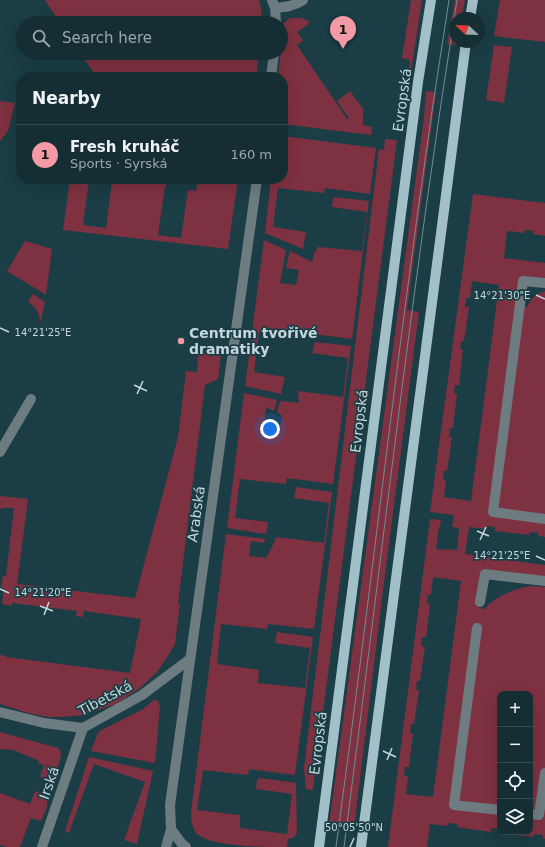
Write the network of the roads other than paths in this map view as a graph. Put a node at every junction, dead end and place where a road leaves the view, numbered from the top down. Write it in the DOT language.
graph roads {
  1 [pos="303,0"];
  2 [pos="431,0"];
  3 [pos="473,0"];
  4 [pos="273,4"];
  5 [pos="471,12"];
  6 [pos="275,16"];
  7 [pos="465,48"];
  8 [pos="273,60"];
  9 [pos="272,72"];
  10 [pos="256,184"];
  11 [pos="545,283"];
  12 [pos="31,399"];
  13 [pos="0,452"];
  14 [pos="545,519"];
  15 [pos="545,581"];
  16 [pos="480,602"];
  17 [pos="477,628"];
  18 [pos="190,659"];
  19 [pos="0,712"];
  20 [pos="83,728"];
  21 [pos="545,773"];
  22 [pos="497,810"];
  23 [pos="533,814"];
  24 [pos="171,829"];
  25 [pos="42,847"];
  26 [pos="166,847"];
  27 [pos="186,847"];
  28 [pos="319,847"];
  29 [pos="361,847"];
  1 -- 4 [label="street"];
  2 -- 28 [label="main road, Evropská"];
  3 -- 5 [label="main road"];
  4 -- 6 [label="street"];
  7 -- 29 [label="main road"];
  8 -- 9 [label="street"];
  10 -- 18 [label="street, Arabská"];
  11 -- 14 [label="street"];
  12 -- 13 [label="street"];
  15 -- 16 [label="street"];
  17 -- 22 [label="street"];
  18 -- 20 [label="street, Tibetská"];
  18 -- 24 [label="street, Arabská"];
  19 -- 20 [label="street, Tibetská"];
  20 -- 25 [label="street, Irská"];
  21 -- 23 [label="street"];
  24 -- 26 [label="street, Arabská"];
  24 -- 27 [label="street"];
}
